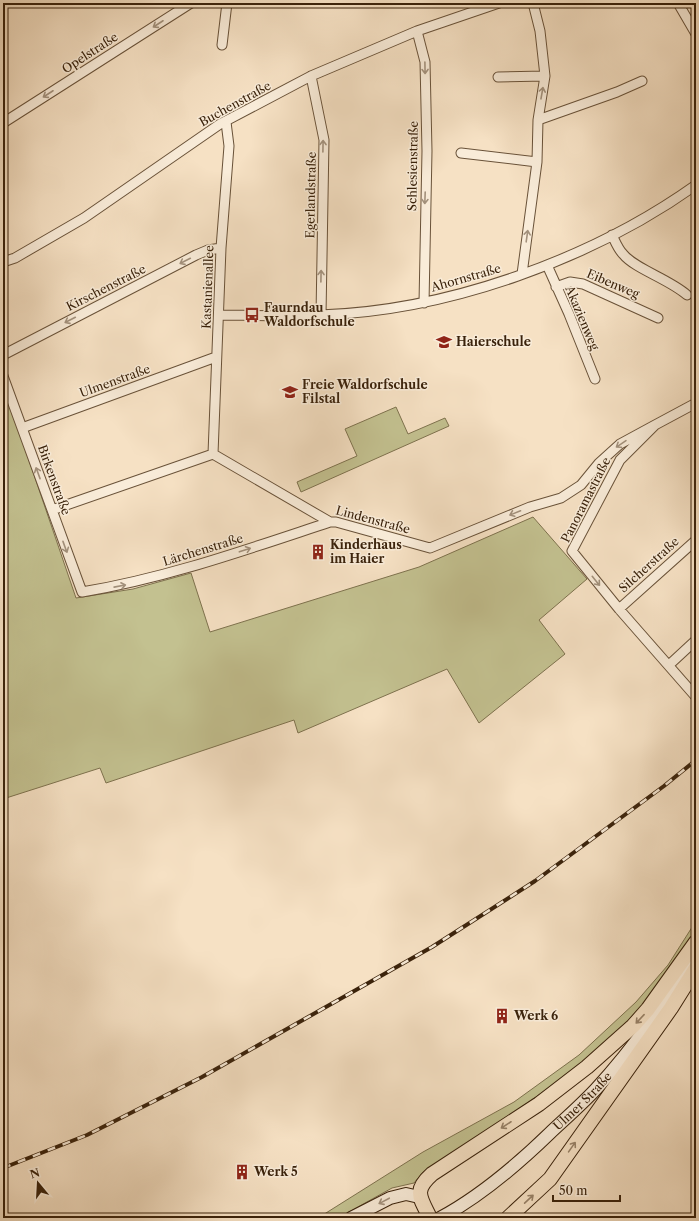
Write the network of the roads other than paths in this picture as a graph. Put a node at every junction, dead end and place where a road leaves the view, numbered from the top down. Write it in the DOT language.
graph roads {
  1 [pos="191,3"];
  2 [pos="227,3"];
  3 [pos="498,3"];
  4 [pos="533,3"];
  5 [pos="678,3"];
  6 [pos="416,31"];
  7 [pos="696,34"];
  8 [pos="222,45"];
  9 [pos="311,76"];
  10 [pos="545,76"];
  11 [pos="498,77"];
  12 [pos="642,81"];
  13 [pos="538,120"];
  14 [pos="226,122"];
  15 [pos="3,123"];
  16 [pos="461,152"];
  17 [pos="537,162"];
  18 [pos="696,185"];
  19 [pos="612,235"];
  20 [pos="222,248"];
  21 [pos="3,262"];
  22 [pos="547,265"];
  23 [pos="522,274"];
  24 [pos="556,287"];
  25 [pos="687,295"];
  26 [pos="424,303"];
  27 [pos="220,315"];
  28 [pos="321,315"];
  29 [pos="658,318"];
  30 [pos="3,355"];
  31 [pos="216,357"];
  32 [pos="3,376"];
  33 [pos="595,379"];
  34 [pos="696,403"];
  35 [pos="655,425"];
  36 [pos="22,428"];
  37 [pos="213,454"];
  38 [pos="52,510"];
  39 [pos="330,522"];
  40 [pos="696,540"];
  41 [pos="82,592"];
  42 [pos="619,608"];
  43 [pos="696,640"];
  44 [pos="669,665"];
  45 [pos="696,697"];
  46 [pos="696,942"];
  47 [pos="696,956"];
  48 [pos="696,968"];
  49 [pos="425,1207"];
  50 [pos="351,1218"];
  51 [pos="440,1218"];
  52 [pos="508,1218"];
  1 -- 15 [label="street, Opelstraße, one-way"];
  2 -- 8 [label="street"];
  3 -- 6 [label="street, Buchenstraße"];
  4 -- 10 [label="street"];
  5 -- 7 [label="street"];
  6 -- 9 [label="street, Buchenstraße"];
  6 -- 26 [label="street, Schlesienstraße, one-way"];
  9 -- 14 [label="street, Buchenstraße"];
  28 -- 9 [label="street, Egerlandstraße, one-way"];
  10 -- 11 [label="street"];
  13 -- 10 [label="street, one-way"];
  12 -- 13 [label="street"];
  13 -- 17 [label="street"];
  14 -- 20 [label="street, Kastanienallee"];
  14 -- 21 [label="street, Buchenstraße"];
  16 -- 17 [label="street"];
  23 -- 17 [label="street, one-way"];
  18 -- 19 [label="street, Ahornstraße"];
  19 -- 22 [label="street, Ahornstraße"];
  19 -- 25 [label="street"];
  20 -- 27 [label="street, Kastanienallee"];
  20 -- 30 [label="street, Kirschenstraße, one-way"];
  22 -- 23 [label="street, Ahornstraße"];
  22 -- 24 [label="street, Akazienweg"];
  23 -- 26 [label="street, Ahornstraße"];
  24 -- 29 [label="street, Eibenweg"];
  24 -- 33 [label="street, Akazienweg"];
  26 -- 28 [label="street, Ahornstraße"];
  27 -- 28 [label="street, Ahornstraße"];
  27 -- 31 [label="street, Kastanienallee"];
  31 -- 36 [label="street, Ulmenstraße"];
  31 -- 37 [label="street, Kastanienallee"];
  32 -- 36 [label="street, Birkenstraße"];
  34 -- 35 [label="street, Panoramastraße"];
  35 -- 39 [label="street, Lindenstraße, one-way"];
  35 -- 42 [label="street, Panoramastraße, one-way"];
  38 -- 36 [label="street, Birkenstraße, one-way"];
  37 -- 38 [label="street"];
  37 -- 39 [label="street, Lindenstraße"];
  38 -- 41 [label="street, Birkenstraße, one-way"];
  41 -- 39 [label="street, Lärchenstraße, one-way"];
  40 -- 42 [label="street, Silcherstraße"];
  42 -- 44 [label="street, Panoramastraße"];
  43 -- 44 [label="street"];
  44 -- 45 [label="street, Panoramastraße"];
  46 -- 49 [label="main road, one-way"];
  47 -- 51 [label="main road, Ulmer Straße"];
  52 -- 48 [label="main road, one-way"];
  49 -- 50 [label="main road, one-way"];
}
